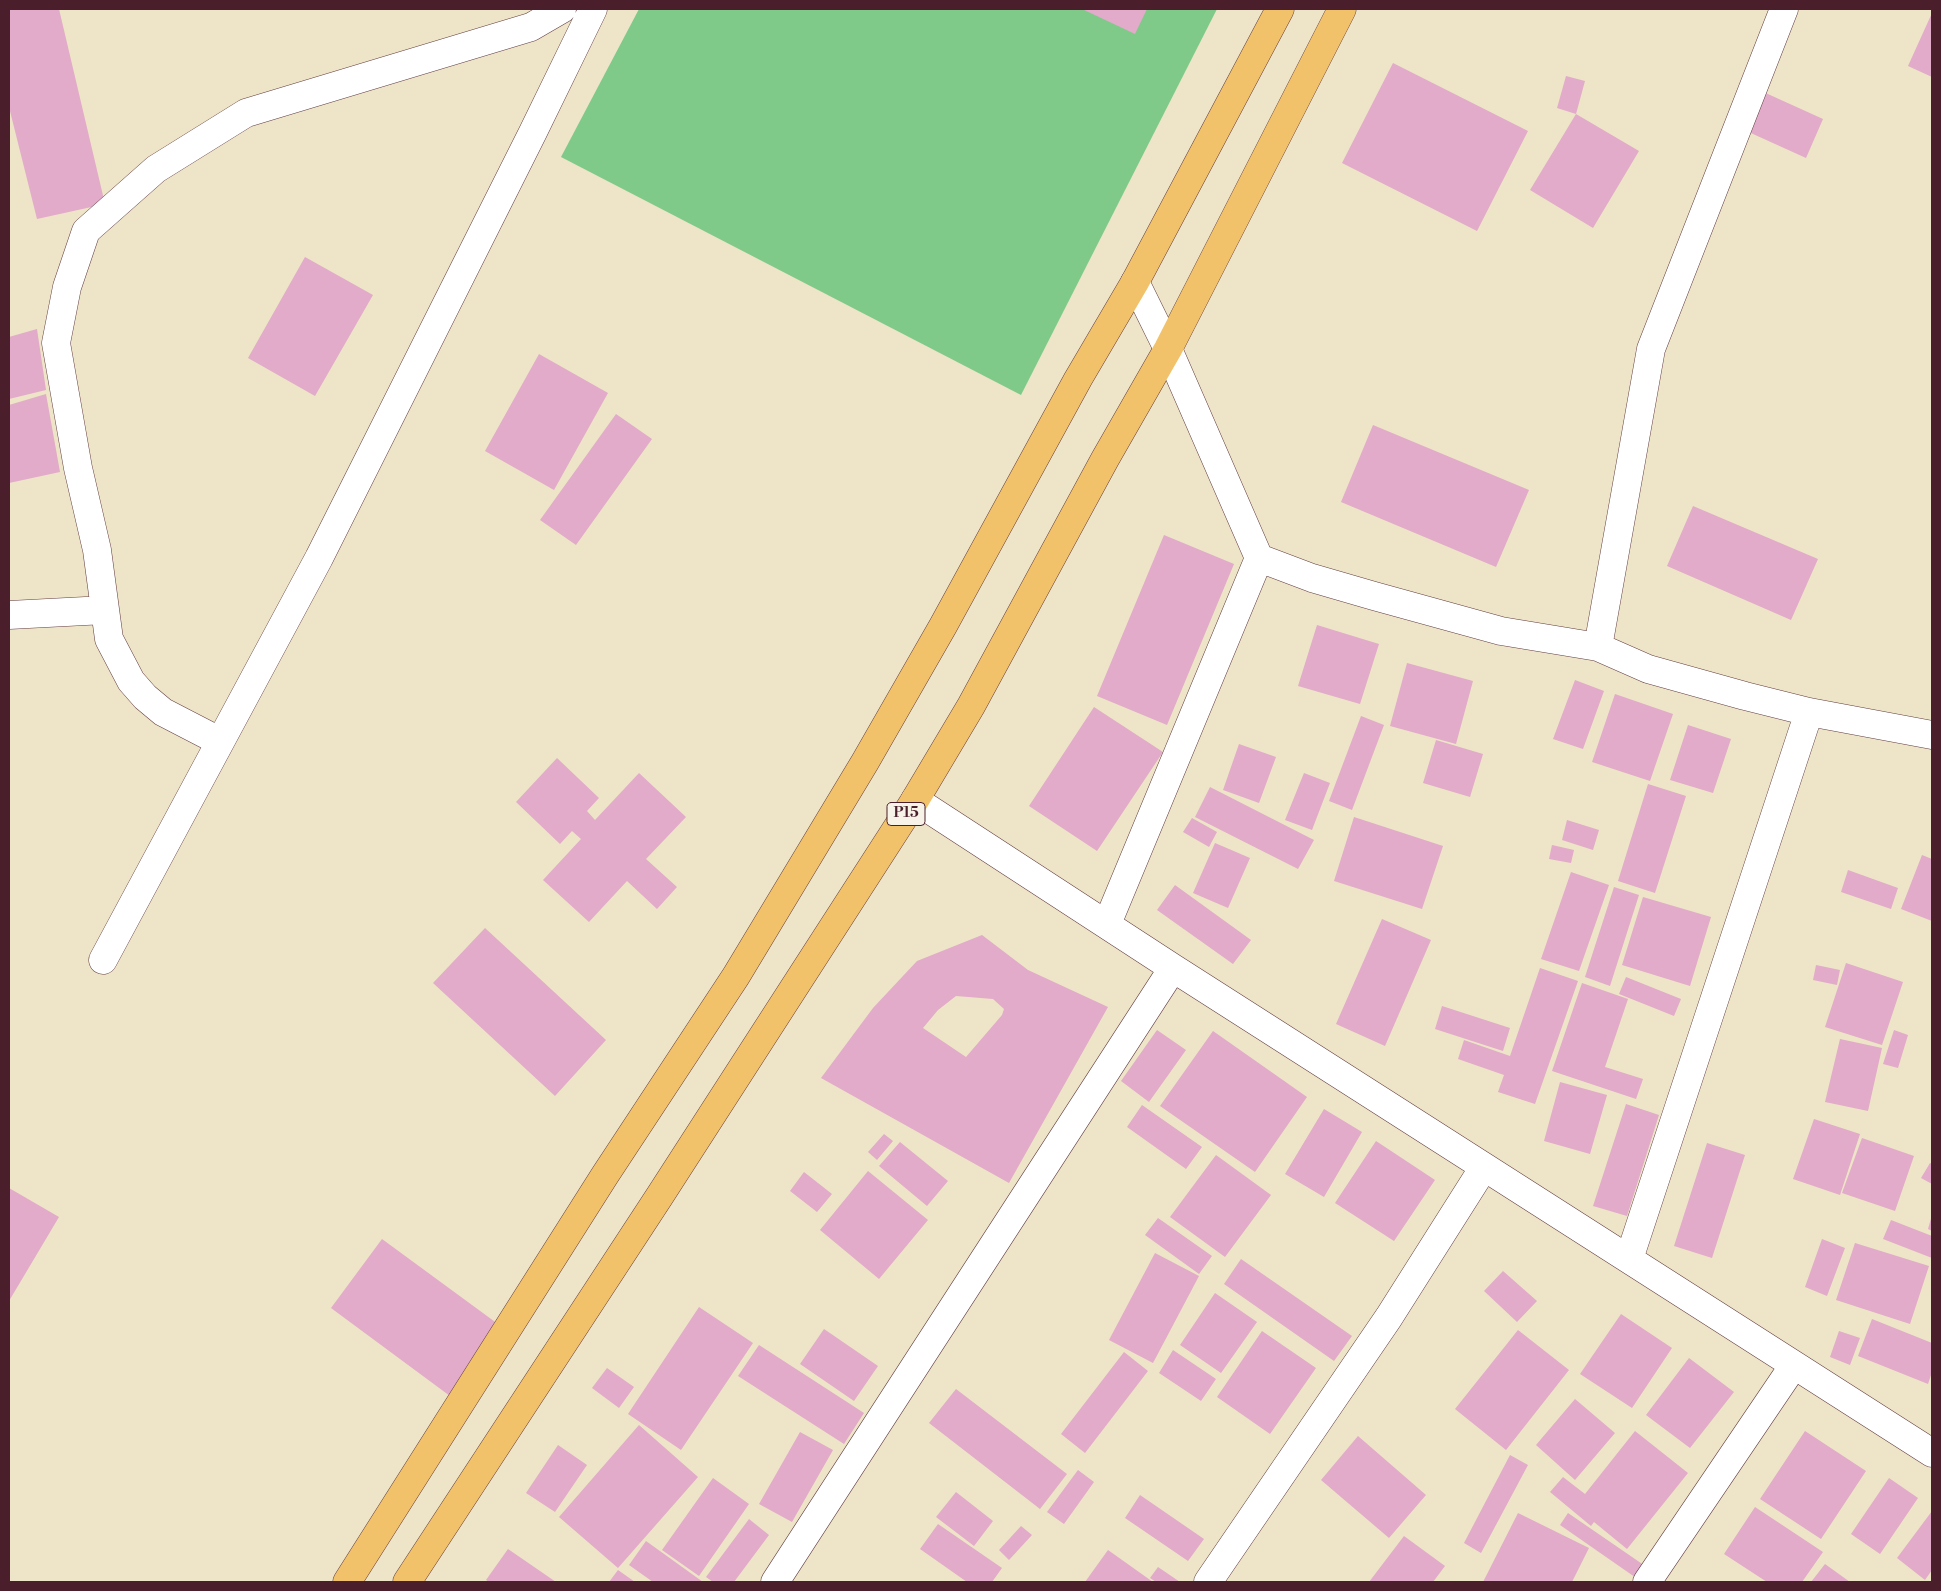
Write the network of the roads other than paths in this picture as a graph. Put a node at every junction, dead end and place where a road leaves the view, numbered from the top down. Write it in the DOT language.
graph roads {
  1 [pos="562,9"];
  2 [pos="593,9"];
  3 [pos="1280,9"];
  4 [pos="1342,9"];
  5 [pos="1784,9"];
  6 [pos="1135,282"];
  7 [pos="1168,349"];
  8 [pos="1259,558"];
  9 [pos="105,610"];
  10 [pos="9,615"];
  11 [pos="1598,647"];
  12 [pos="1809,712"];
  13 [pos="1932,735"];
  14 [pos="219,741"];
  15 [pos="916,800"];
  16 [pos="1107,924"];
  17 [pos="104,960"];
  18 [pos="1173,968"];
  19 [pos="1484,1167"];
  20 [pos="1629,1260"];
  21 [pos="1794,1365"];
  22 [pos="1932,1453"];
  23 [pos="347,1582"];
  24 [pos="407,1582"];
  25 [pos="775,1582"];
  26 [pos="1208,1582"];
  27 [pos="1647,1582"];
  1 -- 9 [label="street"];
  2 -- 14 [label="street"];
  3 -- 6 [label="main road"];
  4 -- 7 [label="main road, P15"];
  5 -- 11 [label="street"];
  6 -- 7 [label="street"];
  6 -- 23 [label="main road"];
  7 -- 8 [label="street"];
  7 -- 15 [label="main road, P15"];
  8 -- 11 [label="street"];
  8 -- 16 [label="street"];
  9 -- 10 [label="street"];
  9 -- 14 [label="street"];
  11 -- 12 [label="street"];
  12 -- 13 [label="street"];
  12 -- 20 [label="street"];
  14 -- 17 [label="street"];
  15 -- 16 [label="street"];
  15 -- 24 [label="main road, P15"];
  16 -- 18 [label="street"];
  18 -- 19 [label="street"];
  18 -- 25 [label="street"];
  19 -- 20 [label="street"];
  19 -- 26 [label="street"];
  20 -- 21 [label="street"];
  21 -- 22 [label="street"];
  21 -- 27 [label="street"];
}
